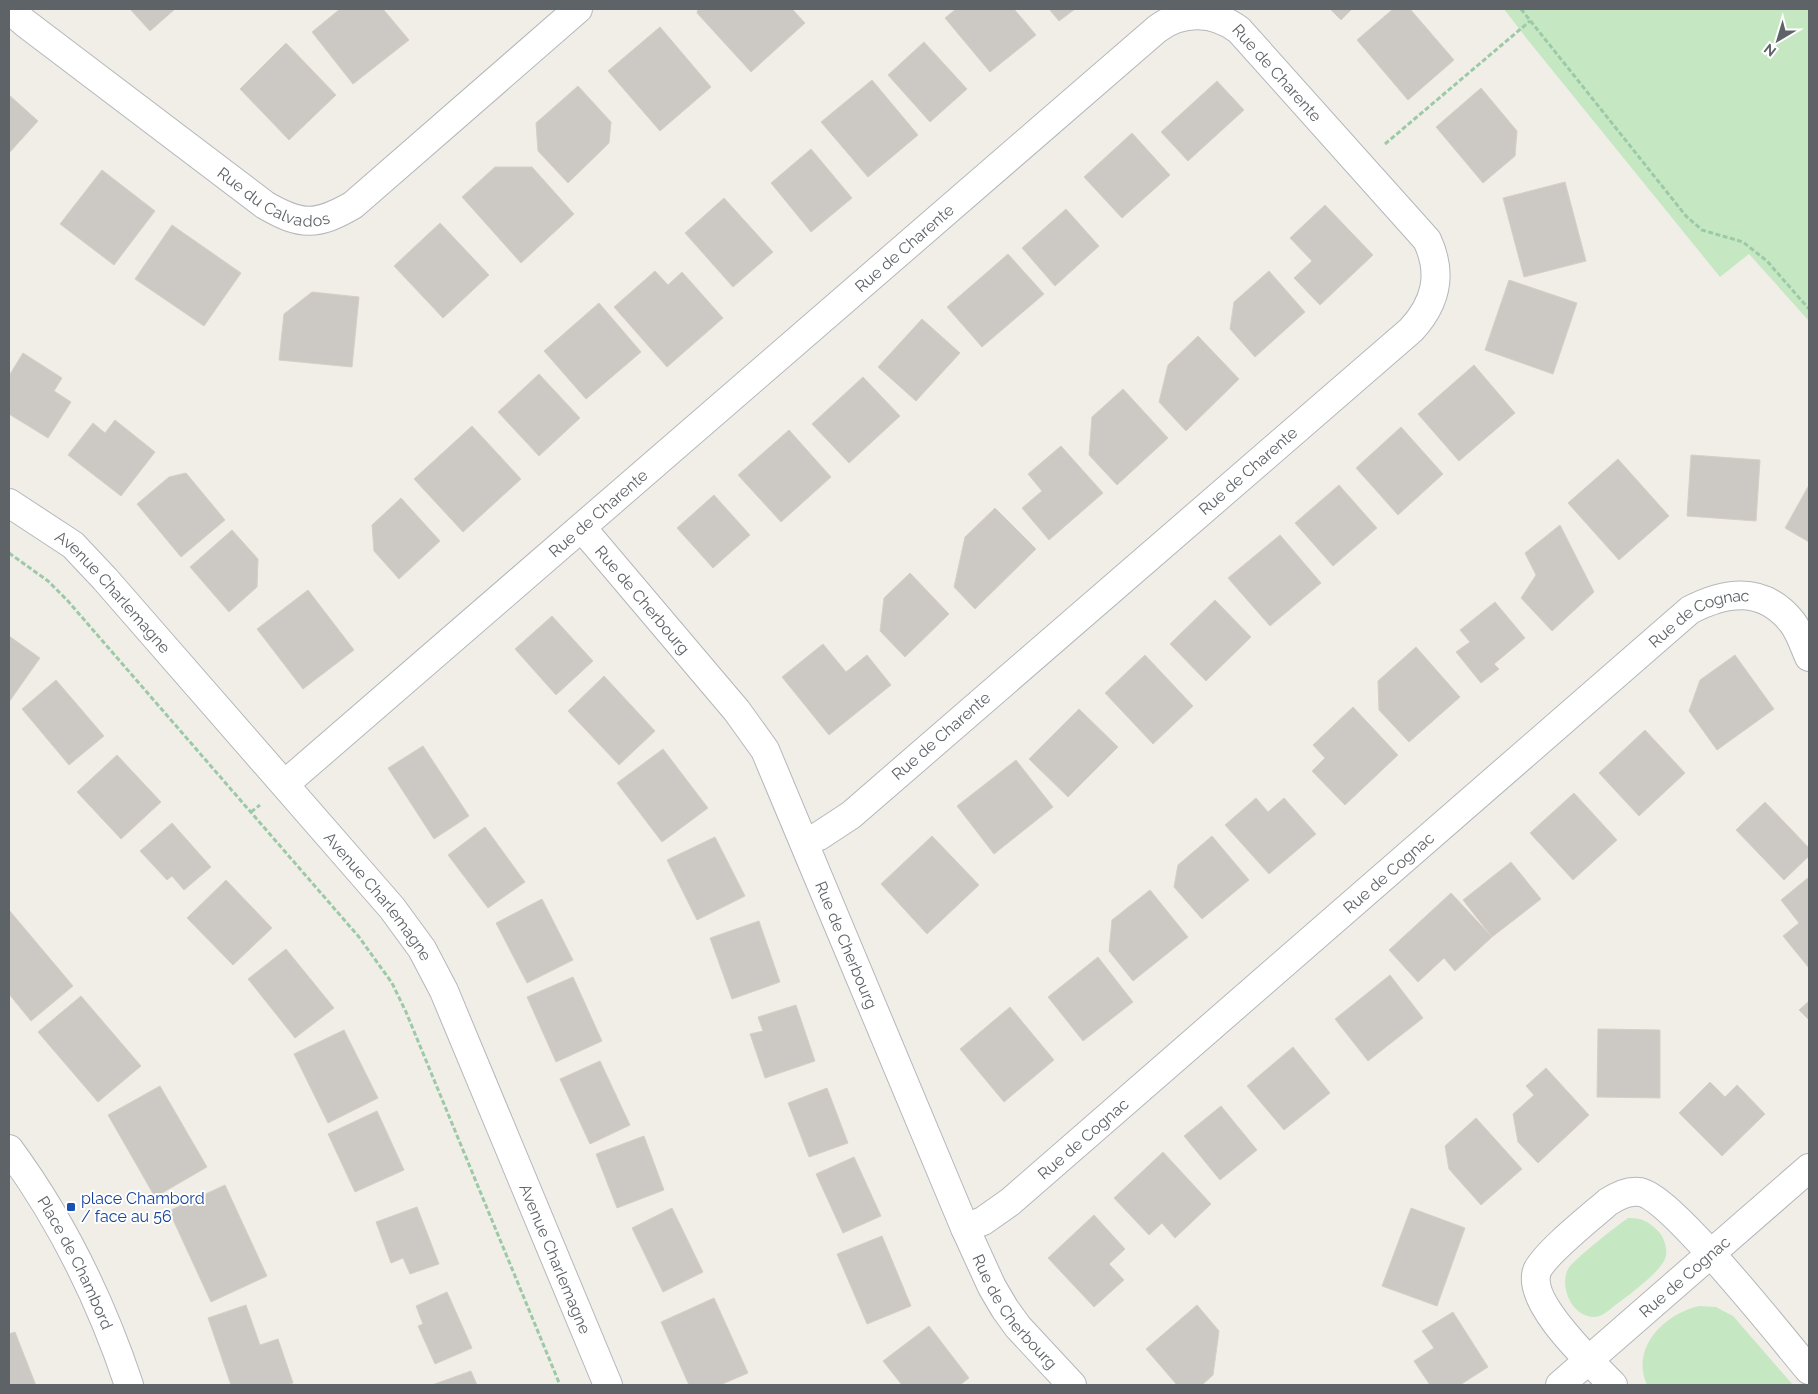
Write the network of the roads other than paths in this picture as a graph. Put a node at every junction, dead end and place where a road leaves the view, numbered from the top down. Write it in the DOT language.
graph roads {
  1 [pos="9,9"];
  2 [pos="578,9"];
  3 [pos="9,503"];
  4 [pos="582,528"];
  5 [pos="1809,657"];
  6 [pos="285,784"];
  7 [pos="804,842"];
  8 [pos="9,1149"];
  9 [pos="1809,1168"];
  10 [pos="965,1228"];
  11 [pos="1710,1254"];
  12 [pos="1589,1360"];
  13 [pos="1809,1370"];
  14 [pos="129,1385"];
  15 [pos="608,1385"];
  16 [pos="1072,1385"];
  17 [pos="1560,1385"];
  18 [pos="1613,1385"];
  1 -- 2 [label="street, Rue du Calvados"];
  3 -- 6 [label="street, Avenue Charlemagne"];
  4 -- 6 [label="street, Rue de Charente"];
  4 -- 7 [label="street, Rue de Cherbourg"];
  4 -- 7 [label="street, Rue de Charente"];
  5 -- 10 [label="street, Rue de Cognac"];
  6 -- 15 [label="street, Avenue Charlemagne"];
  7 -- 10 [label="street, Rue de Cherbourg"];
  8 -- 14 [label="street, Place de Chambord"];
  9 -- 11 [label="street, Rue de Cognac"];
  10 -- 16 [label="street, Rue de Cherbourg"];
  11 -- 12 [label="street, Rue de Cognac"];
  11 -- 12 [label="street"];
  11 -- 13 [label="street"];
  12 -- 17 [label="street, Rue de Cognac"];
  12 -- 18 [label="street"];
}
